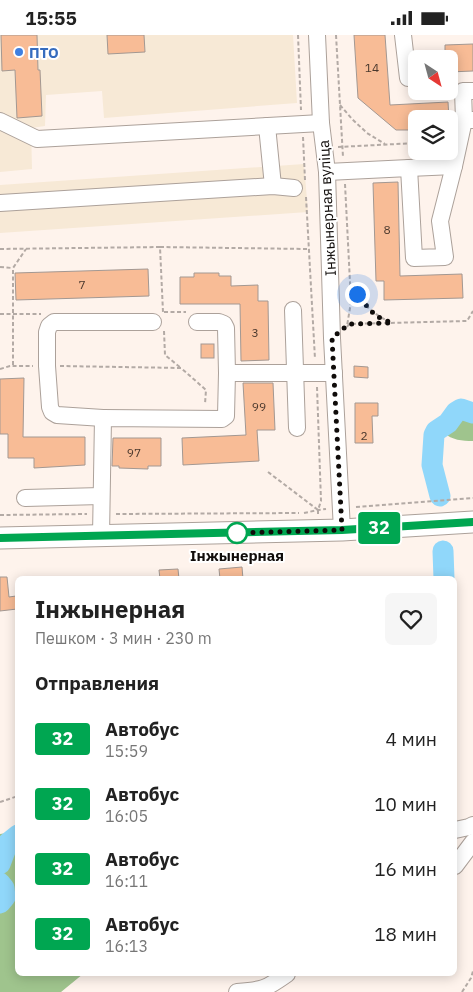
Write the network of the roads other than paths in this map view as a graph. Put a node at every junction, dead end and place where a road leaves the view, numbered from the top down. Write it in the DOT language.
graph roads {
  1 [pos="317,35"];
  2 [pos="403,35"];
  3 [pos="408,78"];
  4 [pos="473,91"];
  5 [pos="469,120"];
  6 [pos="0,121"];
  7 [pos="321,123"];
  8 [pos="267,126"];
  9 [pos="454,166"];
  10 [pos="409,168"];
  11 [pos="327,172"];
  12 [pos="273,186"];
  13 [pos="302,189"];
  14 [pos="0,203"];
  15 [pos="293,310"];
  16 [pos="160,321"];
  17 [pos="197,322"];
  18 [pos="227,373"];
  19 [pos="334,373"];
  20 [pos="295,374"];
  21 [pos="103,418"];
  22 [pos="297,428"];
  23 [pos="25,497"];
  24 [pos="101,497"];
  25 [pos="473,522"];
  26 [pos="342,530"];
  27 [pos="101,537"];
  28 [pos="0,538"];
  29 [pos="473,825"];
  30 [pos="457,829"];
  31 [pos="473,842"];
  32 [pos="457,863"];
  33 [pos="284,976"];
  34 [pos="238,992"];
  1 -- 7 [label="street, Інжынерная вуліца"];
  2 -- 3 [label="street"];
  4 -- 5 [label="street"];
  5 -- 9 [label="street"];
  6 -- 8 [label="street"];
  7 -- 8 [label="street"];
  7 -- 11 [label="street, Інжынерная вуліца"];
  8 -- 12 [label="street"];
  9 -- 10 [label="street"];
  9 -- 10 [label="street"];
  10 -- 11 [label="street"];
  11 -- 19 [label="street, Інжынерная вуліца"];
  12 -- 13 [label="street"];
  12 -- 14 [label="street"];
  15 -- 20 [label="street"];
  16 -- 21 [label="street"];
  17 -- 18 [label="street"];
  18 -- 20 [label="street"];
  18 -- 21 [label="street"];
  19 -- 20 [label="street"];
  19 -- 26 [label="street, Інжынерная вуліца"];
  20 -- 22 [label="street"];
  21 -- 24 [label="street"];
  23 -- 24 [label="street"];
  24 -- 27 [label="street"];
  25 -- 26 [label="main road"];
  26 -- 27 [label="main road"];
  27 -- 28 [label="main road"];
  29 -- 30 [label="street"];
  31 -- 32 [label="street"];
  33 -- 34 [label="street"];
}
